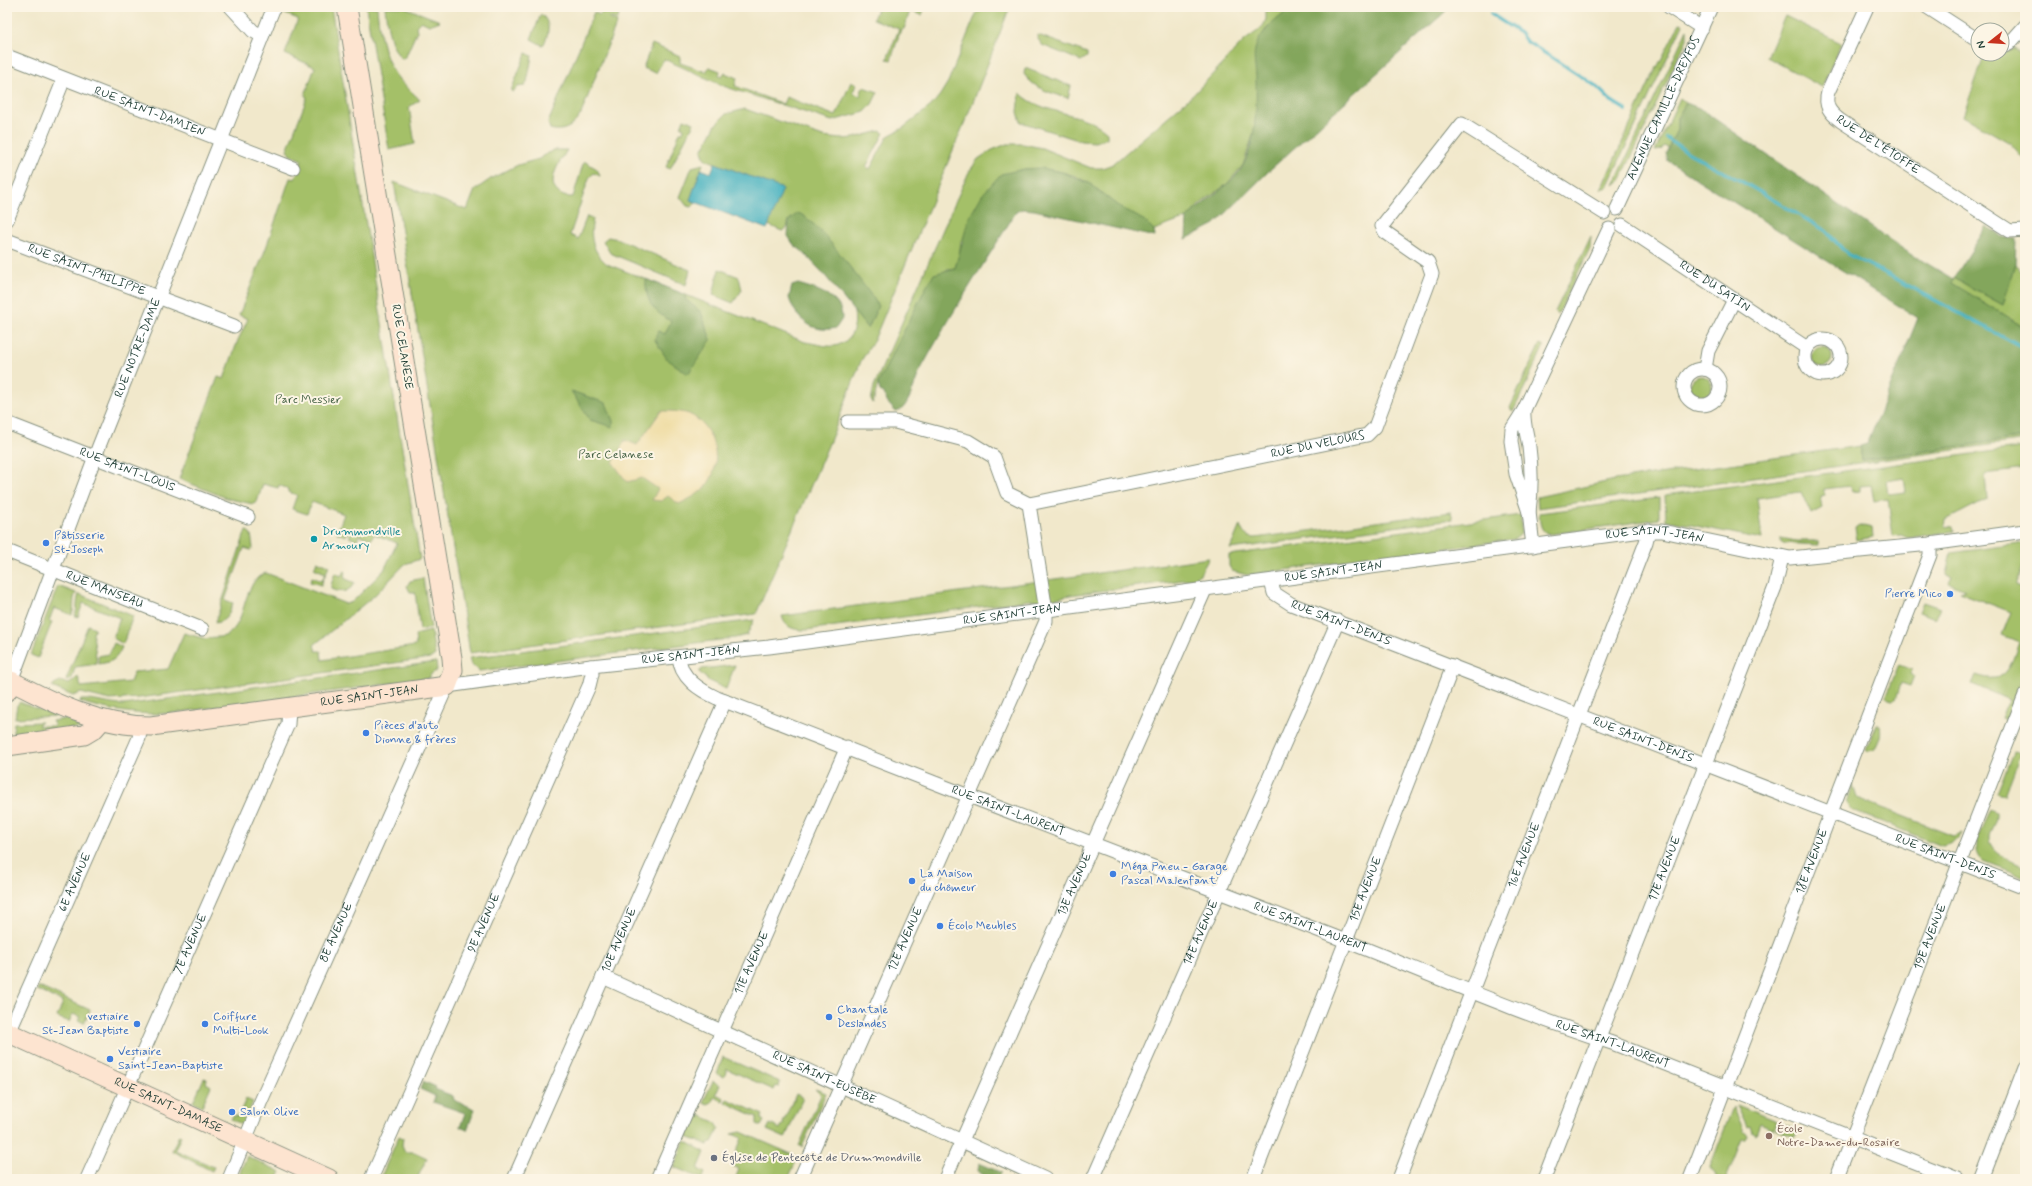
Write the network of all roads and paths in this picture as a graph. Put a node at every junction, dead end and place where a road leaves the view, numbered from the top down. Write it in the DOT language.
graph roads {
  1 [pos="230,7"];
  2 [pos="274,7"];
  3 [pos="347,7"];
  4 [pos="1669,7"];
  5 [pos="1711,7"];
  6 [pos="1867,7"];
  7 [pos="1927,7"];
  8 [pos="2025,26"];
  9 [pos="1702,28"];
  10 [pos="1970,35"];
  11 [pos="262,36"];
  12 [pos="2010,43"];
  13 [pos="7,56"];
  14 [pos="64,79"];
  15 [pos="222,139"];
  16 [pos="292,168"];
  17 [pos="1617,209"];
  18 [pos="1604,214"];
  19 [pos="7,220"];
  20 [pos="1616,227"];
  21 [pos="2025,230"];
  22 [pos="7,240"];
  23 [pos="158,298"];
  24 [pos="1734,300"];
  25 [pos="234,326"];
  26 [pos="1807,348"];
  27 [pos="1705,369"];
  28 [pos="848,422"];
  29 [pos="7,423"];
  30 [pos="95,457"];
  31 [pos="1029,504"];
  32 [pos="248,518"];
  33 [pos="1649,530"];
  34 [pos="2025,531"];
  35 [pos="1930,544"];
  36 [pos="1533,546"];
  37 [pos="7,552"];
  38 [pos="1782,557"];
  39 [pos="53,570"];
  40 [pos="1270,582"];
  41 [pos="1205,590"];
  42 [pos="1046,611"];
  43 [pos="1338,621"];
  44 [pos="202,629"];
  45 [pos="679,657"];
  46 [pos="591,666"];
  47 [pos="1453,666"];
  48 [pos="8,684"];
  49 [pos="447,686"];
  50 [pos="2025,694"];
  51 [pos="726,701"];
  52 [pos="289,708"];
  53 [pos="1579,716"];
  54 [pos="102,720"];
  55 [pos="141,726"];
  56 [pos="7,746"];
  57 [pos="847,747"];
  58 [pos="1706,765"];
  59 [pos="968,794"];
  60 [pos="1832,814"];
  61 [pos="1093,843"];
  62 [pos="1958,863"];
  63 [pos="2025,888"];
  64 [pos="1220,893"];
  65 [pos="1346,941"];
  66 [pos="604,977"];
  67 [pos="1472,992"];
  68 [pos="722,1030"];
  69 [pos="8,1034"];
  70 [pos="1599,1039"];
  71 [pos="2025,1067"];
  72 [pos="840,1086"];
  73 [pos="128,1087"];
  74 [pos="1726,1088"];
  75 [pos="1853,1138"];
  76 [pos="245,1141"];
  77 [pos="961,1141"];
  78 [pos="87,1179"];
  79 [pos="229,1179"];
  80 [pos="329,1179"];
  81 [pos="371,1179"];
  82 [pos="514,1179"];
  83 [pos="657,1179"];
  84 [pos="800,1179"];
  85 [pos="945,1179"];
  86 [pos="1045,1179"];
  87 [pos="1093,1179"];
  88 [pos="1253,1179"];
  89 [pos="1399,1179"];
  90 [pos="1544,1179"];
  91 [pos="1690,1179"];
  92 [pos="1836,1179"];
  93 [pos="1957,1179"];
  94 [pos="1982,1179"];
  1 -- 11 [label="street"];
  2 -- 11 [label="street, RUE NOTRE-DAME"];
  3 -- 49 [label="street, RUE CELANESE"];
  4 -- 9 [label="street"];
  5 -- 9 [label="street, AVENUE CAMILLE-DREYFUS"];
  6 -- 21 [label="street, RUE DE L'ÉTOFFE"];
  7 -- 10 [label="street"];
  8 -- 12 [label="street"];
  9 -- 17 [label="street, AVENUE CAMILLE-DREYFUS"];
  11 -- 15 [label="street, RUE NOTRE-DAME"];
  13 -- 14 [label="street, RUE SAINT-DAMIEN"];
  14 -- 15 [label="street, RUE SAINT-DAMIEN"];
  14 -- 19 [label="street"];
  15 -- 16 [label="street, RUE SAINT-DAMIEN"];
  15 -- 23 [label="street, RUE NOTRE-DAME"];
  17 -- 18 [label="street"];
  17 -- 20 [label="street"];
  18 -- 20 [label="street"];
  18 -- 31 [label="street, RUE DU VELOURS"];
  20 -- 24 [label="street, RUE DU SATIN"];
  20 -- 36 [label="street"];
  22 -- 23 [label="street, RUE SAINT-PHILIPPE"];
  23 -- 25 [label="street, RUE SAINT-PHILIPPE"];
  23 -- 30 [label="street, RUE NOTRE-DAME"];
  24 -- 26 [label="street, RUE DU SATIN"];
  24 -- 27 [label="street"];
  28 -- 31 [label="street"];
  29 -- 30 [label="street, RUE SAINT-LOUIS"];
  30 -- 32 [label="street, RUE SAINT-LOUIS"];
  30 -- 39 [label="street, RUE NOTRE-DAME"];
  31 -- 42 [label="street"];
  33 -- 36 [label="street, RUE SAINT-JEAN"];
  33 -- 38 [label="street, RUE SAINT-JEAN"];
  33 -- 53 [label="street, 16E AVENUE"];
  34 -- 35 [label="street, RUE SAINT-JEAN"];
  35 -- 38 [label="street, RUE SAINT-JEAN"];
  35 -- 60 [label="street, 18E AVENUE"];
  36 -- 40 [label="street, RUE SAINT-JEAN"];
  37 -- 39 [label="street, RUE MANSEAU"];
  38 -- 58 [label="street, 17E AVENUE"];
  39 -- 44 [label="street, RUE MANSEAU"];
  39 -- 48 [label="street, RUE NOTRE-DAME"];
  40 -- 41 [label="street, RUE SAINT-JEAN"];
  40 -- 43 [label="street, RUE SAINT-DENIS"];
  41 -- 42 [label="street, RUE SAINT-JEAN"];
  41 -- 61 [label="street, 13E AVENUE"];
  42 -- 45 [label="street, RUE SAINT-JEAN"];
  42 -- 59 [label="street, 12E AVENUE"];
  43 -- 47 [label="street, RUE SAINT-DENIS"];
  43 -- 64 [label="street, 14E AVENUE"];
  45 -- 46 [label="street, RUE SAINT-JEAN"];
  45 -- 51 [label="street, RUE SAINT-LAURENT"];
  46 -- 49 [label="street, RUE SAINT-JEAN"];
  46 -- 81 [label="street, 9E AVENUE"];
  47 -- 53 [label="street, RUE SAINT-DENIS"];
  47 -- 65 [label="street, 15E AVENUE"];
  48 -- 54 [label="street, RUE SAINT-JEAN"];
  49 -- 52 [label="street, RUE SAINT-JEAN"];
  49 -- 76 [label="street, 8E AVENUE"];
  50 -- 62 [label="street, 19E AVENUE"];
  51 -- 57 [label="street, RUE SAINT-LAURENT"];
  51 -- 66 [label="street, 10E AVENUE"];
  52 -- 55 [label="street, RUE SAINT-JEAN"];
  52 -- 73 [label="street, 7E AVENUE"];
  53 -- 58 [label="street, RUE SAINT-DENIS"];
  53 -- 67 [label="street, 16E AVENUE"];
  54 -- 55 [label="street, RUE SAINT-JEAN"];
  54 -- 56 [label="street"];
  55 -- 69 [label="street, 6E AVENUE"];
  57 -- 59 [label="street, RUE SAINT-LAURENT"];
  57 -- 68 [label="street, 11E AVENUE"];
  58 -- 60 [label="street, RUE SAINT-DENIS"];
  58 -- 70 [label="street, 17E AVENUE"];
  59 -- 61 [label="street, RUE SAINT-LAURENT"];
  59 -- 72 [label="street, 12E AVENUE"];
  60 -- 62 [label="street, RUE SAINT-DENIS"];
  60 -- 74 [label="street, 18E AVENUE"];
  61 -- 64 [label="street, RUE SAINT-LAURENT"];
  61 -- 77 [label="street, 13E AVENUE"];
  62 -- 63 [label="street, RUE SAINT-DENIS"];
  62 -- 75 [label="street, 19E AVENUE"];
  64 -- 65 [label="street, RUE SAINT-LAURENT"];
  64 -- 87 [label="street, 14E AVENUE"];
  65 -- 67 [label="street, RUE SAINT-LAURENT"];
  65 -- 88 [label="street, 15E AVENUE"];
  66 -- 68 [label="street, RUE SAINT-EUSÈBE"];
  66 -- 82 [label="street, 10E AVENUE"];
  67 -- 70 [label="street, RUE SAINT-LAURENT"];
  67 -- 89 [label="street, 16E AVENUE"];
  68 -- 72 [label="street, RUE SAINT-EUSÈBE"];
  68 -- 83 [label="street, 11E AVENUE"];
  69 -- 73 [label="street, RUE SAINT-DAMASE"];
  70 -- 74 [label="street, RUE SAINT-LAURENT"];
  70 -- 90 [label="street, 17E AVENUE"];
  71 -- 94 [label="street"];
  72 -- 77 [label="street, RUE SAINT-EUSÈBE"];
  72 -- 84 [label="street, 12E AVENUE"];
  73 -- 76 [label="street, RUE SAINT-DAMASE"];
  73 -- 78 [label="street, 7E AVENUE"];
  74 -- 75 [label="street, RUE SAINT-LAURENT"];
  74 -- 91 [label="street, 18E AVENUE"];
  75 -- 92 [label="street, 19E AVENUE"];
  75 -- 93 [label="street, RUE SAINT-LAURENT"];
  76 -- 79 [label="street, 8E AVENUE"];
  76 -- 80 [label="street, RUE SAINT-DAMASE"];
  77 -- 85 [label="street, 13E AVENUE"];
  77 -- 86 [label="street, RUE SAINT-EUSÈBE"];
}
